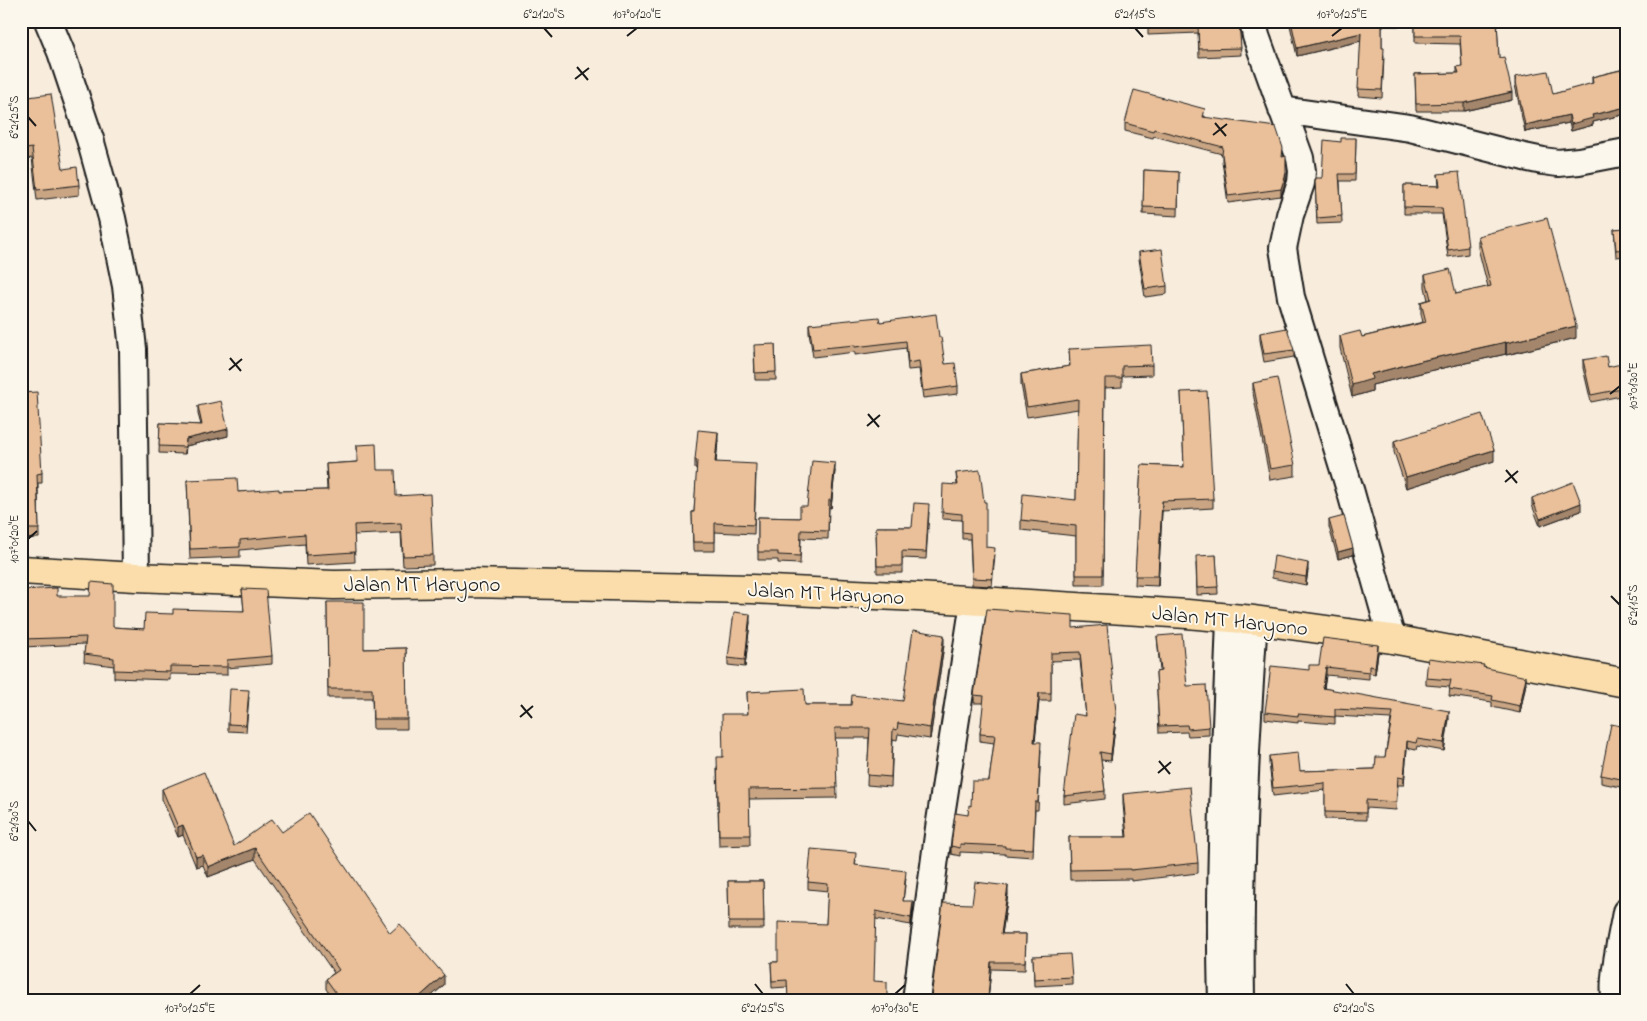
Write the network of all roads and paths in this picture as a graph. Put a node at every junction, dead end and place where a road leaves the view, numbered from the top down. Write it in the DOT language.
graph roads {
  1 [pos="48,21"];
  2 [pos="1253,21"];
  3 [pos="1282,110"];
  4 [pos="1626,152"];
  5 [pos="21,570"];
  6 [pos="136,577"];
  7 [pos="974,602"];
  8 [pos="1242,619"];
  9 [pos="1392,639"];
  10 [pos="1626,684"];
  11 [pos="1626,912"];
  12 [pos="916,1000"];
  13 [pos="1222,1000"];
  14 [pos="1241,1000"];
  15 [pos="1616,1000"];
  1 -- 6 [label="street"];
  2 -- 3 [label="street"];
  3 -- 4 [label="street"];
  3 -- 9 [label="street"];
  5 -- 6 [label="main road, Jalan MT Haryono"];
  6 -- 7 [label="main road, Jalan MT Haryono"];
  7 -- 8 [label="main road, Jalan MT Haryono"];
  7 -- 12 [label="street"];
  8 -- 9 [label="main road, Jalan MT Haryono"];
  8 -- 13 [label="street"];
  8 -- 14 [label="street"];
  9 -- 10 [label="main road, Jalan MT Haryono"];
  11 -- 15 [label="street"];
}
